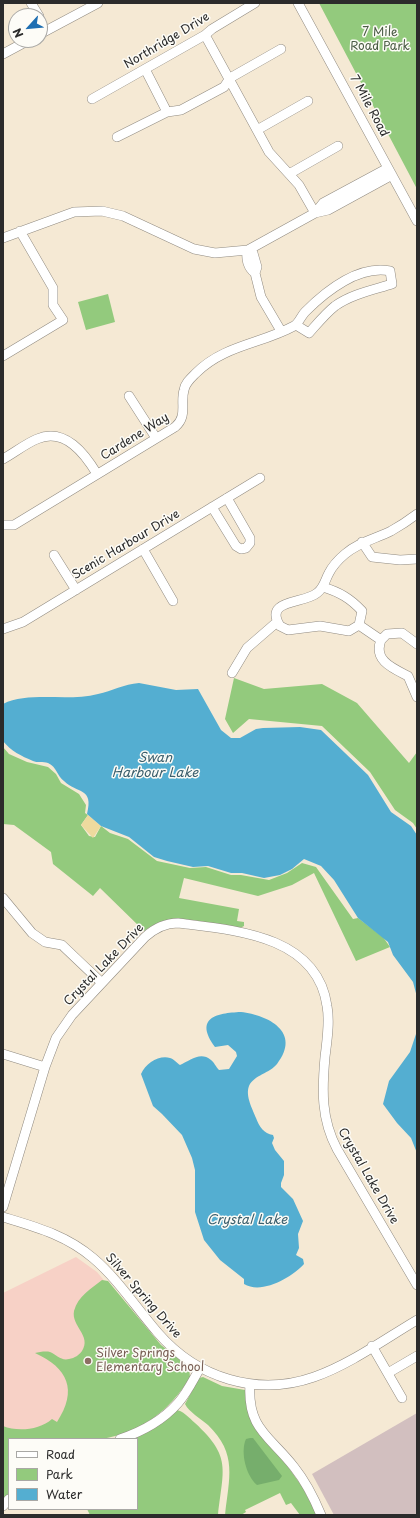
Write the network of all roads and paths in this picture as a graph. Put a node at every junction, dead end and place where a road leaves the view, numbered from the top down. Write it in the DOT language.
graph roads {
  1 [pos="98,3"];
  2 [pos="255,3"];
  3 [pos="298,3"];
  4 [pos="48,29"];
  5 [pos="205,35"];
  6 [pos="14,48"];
  7 [pos="281,49"];
  8 [pos="3,54"];
  9 [pos="145,69"];
  10 [pos="230,78"];
  11 [pos="92,98"];
  12 [pos="308,101"];
  13 [pos="167,112"];
  14 [pos="257,130"];
  15 [pos="117,137"];
  16 [pos="338,146"];
  17 [pos="390,171"];
  18 [pos="289,174"];
  19 [pos="315,213"];
  20 [pos="417,221"];
  21 [pos="20,231"];
  22 [pos="3,238"];
  23 [pos="248,250"];
  24 [pos="296,325"];
  25 [pos="281,331"];
  26 [pos="3,356"];
  27 [pos="129,396"];
  28 [pos="156,438"];
  29 [pos="3,459"];
  30 [pos="97,474"];
  31 [pos="260,478"];
  32 [pos="226,498"];
  33 [pos="212,507"];
  34 [pos="417,514"];
  35 [pos="3,525"];
  36 [pos="362,542"];
  37 [pos="143,549"];
  38 [pos="54,555"];
  39 [pos="417,558"];
  40 [pos="323,587"];
  41 [pos="76,590"];
  42 [pos="173,601"];
  43 [pos="277,622"];
  44 [pos="359,625"];
  45 [pos="3,629"];
  46 [pos="381,640"];
  47 [pos="417,644"];
  48 [pos="232,673"];
  49 [pos="417,697"];
  50 [pos="3,898"];
  51 [pos="102,983"];
  52 [pos="3,1054"];
  53 [pos="45,1067"];
  54 [pos="3,1207"];
  55 [pos="3,1217"];
  56 [pos="417,1285"];
  57 [pos="417,1320"];
  58 [pos="372,1346"];
  59 [pos="417,1356"];
  60 [pos="200,1368"];
  61 [pos="388,1373"];
  62 [pos="250,1384"];
  63 [pos="402,1398"];
  64 [pos="123,1438"];
  65 [pos="321,1515"];
  1 -- 4 [label="street"];
  2 -- 5 [label="street, Northridge Drive"];
  3 -- 17 [label="street, 7 Mile Road"];
  5 -- 9 [label="street, Northridge Drive"];
  5 -- 10 [label="street"];
  6 -- 8 [label="street"];
  7 -- 10 [label="street"];
  9 -- 11 [label="street, Northridge Drive"];
  9 -- 13 [label="street"];
  10 -- 13 [label="street"];
  10 -- 14 [label="street"];
  12 -- 14 [label="street"];
  13 -- 15 [label="street"];
  14 -- 18 [label="street"];
  16 -- 18 [label="street"];
  17 -- 19 [label="street"];
  17 -- 20 [label="street, 7 Mile Road"];
  18 -- 19 [label="street"];
  19 -- 23 [label="street"];
  21 -- 22 [label="street"];
  21 -- 23 [label="street"];
  21 -- 26 [label="street"];
  23 -- 25 [label="street"];
  24 -- 24 [label="street"];
  24 -- 25 [label="street, Cardene Way"];
  25 -- 28 [label="street, Cardene Way"];
  27 -- 28 [label="street"];
  28 -- 30 [label="street, Cardene Way"];
  29 -- 30 [label="street"];
  30 -- 35 [label="street, Cardene Way"];
  31 -- 32 [label="street, Scenic Harbour Drive"];
  32 -- 33 [label="street, Scenic Harbour Drive"];
  32 -- 33 [label="street"];
  33 -- 37 [label="street, Scenic Harbour Drive"];
  34 -- 36 [label="street"];
  36 -- 39 [label="street"];
  36 -- 40 [label="street"];
  37 -- 41 [label="street, Scenic Harbour Drive"];
  37 -- 42 [label="street"];
  38 -- 41 [label="street"];
  40 -- 43 [label="street"];
  40 -- 44 [label="street"];
  41 -- 45 [label="street, Scenic Harbour Drive"];
  43 -- 44 [label="street"];
  43 -- 48 [label="street"];
  44 -- 46 [label="street"];
  46 -- 47 [label="street"];
  46 -- 49 [label="street"];
  50 -- 51 [label="street"];
  51 -- 53 [label="street, Crystal Lake Drive"];
  51 -- 56 [label="street, Crystal Lake Drive"];
  52 -- 53 [label="street"];
  53 -- 54 [label="street, Crystal Lake Drive"];
  55 -- 60 [label="street, Silver Spring Drive"];
  57 -- 58 [label="street, Silver Spring Drive"];
  58 -- 61 [label="street"];
  58 -- 62 [label="street, Silver Spring Drive"];
  59 -- 61 [label="street"];
  60 -- 62 [label="street, Silver Spring Drive"];
  60 -- 64 [label="street"];
  61 -- 63 [label="street"];
  62 -- 65 [label="street"];
}
